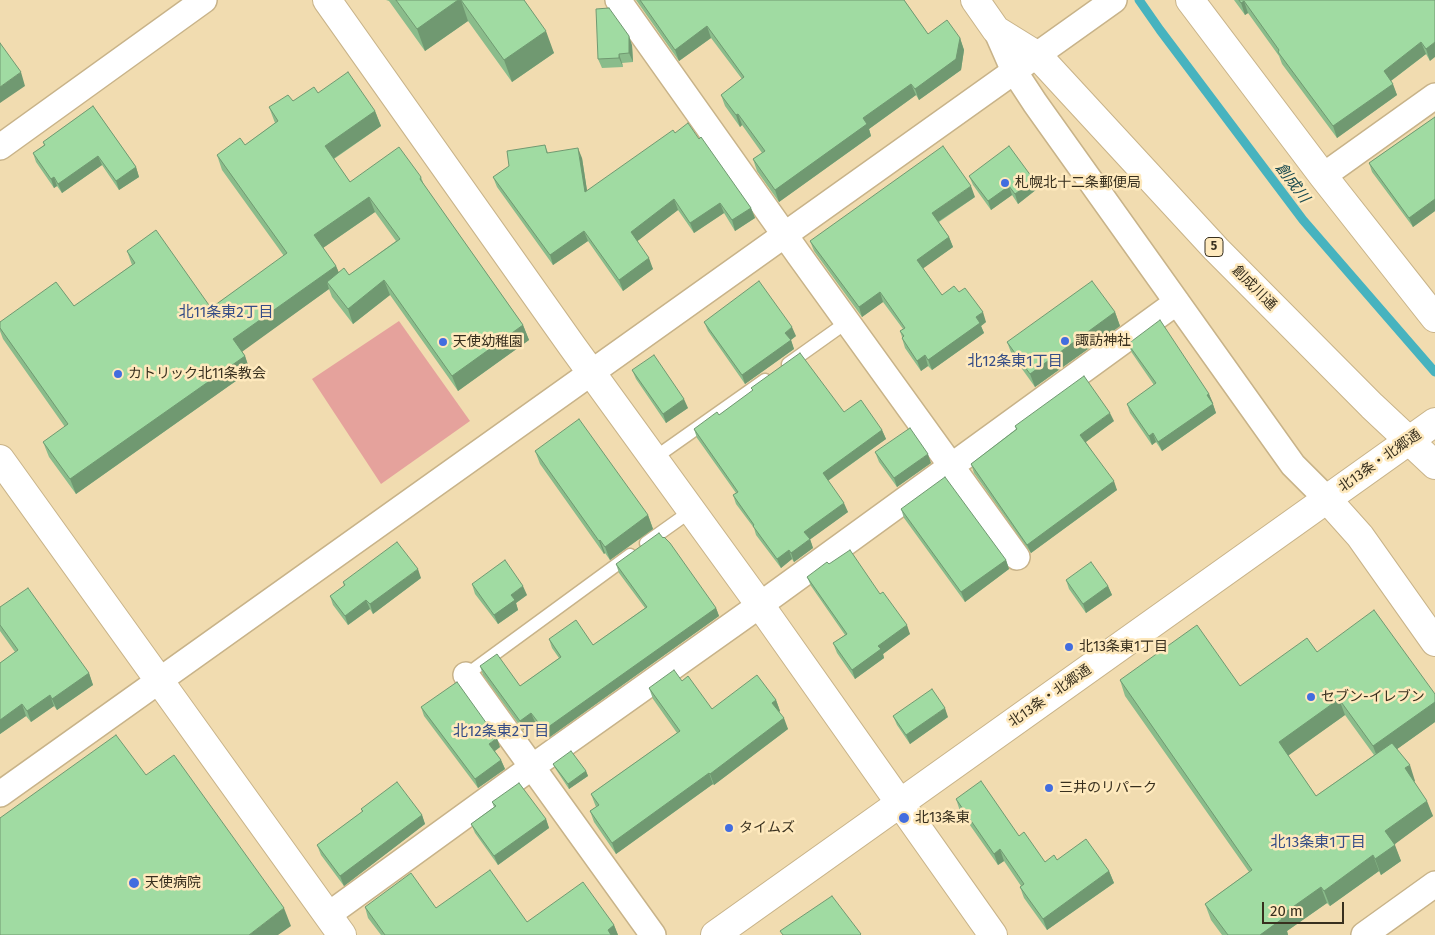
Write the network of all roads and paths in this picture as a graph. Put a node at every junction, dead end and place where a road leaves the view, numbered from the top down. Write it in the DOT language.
graph roads {
  1 [pos="204,0"];
  2 [pos="327,0"];
  3 [pos="618,0"];
  4 [pos="975,0"];
  5 [pos="1114,0"];
  6 [pos="1190,0"];
  7 [pos="996,30"];
  8 [pos="1038,56"];
  9 [pos="1014,71"];
  10 [pos="1435,96"];
  11 [pos="0,147"];
  12 [pos="1323,176"];
  13 [pos="785,235"];
  14 [pos="1177,302"];
  15 [pos="1435,318"];
  16 [pos="847,322"];
  17 [pos="592,373"];
  18 [pos="1435,422"];
  19 [pos="1409,441"];
  20 [pos="653,459"];
  21 [pos="2,465"];
  22 [pos="1435,465"];
  23 [pos="951,467"];
  24 [pos="1326,498"];
  25 [pos="690,511"];
  26 [pos="1017,557"];
  27 [pos="760,605"];
  28 [pos="1435,642"];
  29 [pos="466,675"];
  30 [pos="159,682"];
  31 [pos="532,767"];
  32 [pos="0,794"];
  33 [pos="900,803"];
  34 [pos="1435,884"];
  35 [pos="335,925"];
  36 [pos="653,935"];
  37 [pos="715,935"];
  38 [pos="993,935"];
  39 [pos="1364,935"];
  1 -- 11 [label="street"];
  2 -- 17 [label="main road"];
  3 -- 13 [label="street"];
  4 -- 7 [label="main road, 創成川通 / 5"];
  5 -- 8 [label="street"];
  6 -- 12 [label="main road"];
  7 -- 8 [label="main road, 創成川通 / 5"];
  7 -- 9 [label="street"];
  8 -- 9 [label="street"];
  8 -- 19 [label="main road, 創成川通 / 5"];
  9 -- 13 [label="street"];
  9 -- 14 [label="street"];
  10 -- 12 [label="street"];
  12 -- 15 [label="main road"];
  13 -- 16 [label="street"];
  13 -- 17 [label="street"];
  14 -- 23 [label="street"];
  14 -- 24 [label="street"];
  16 -- 20 [label="lane"];
  16 -- 23 [label="street"];
  17 -- 20 [label="main road"];
  17 -- 30 [label="street"];
  18 -- 19 [label="main road, 北13条・北郷通"];
  19 -- 22 [label="main road, 創成川通 / 5"];
  19 -- 24 [label="main road, 北13条・北郷通"];
  20 -- 25 [label="main road"];
  21 -- 30 [label="main road"];
  23 -- 26 [label="street"];
  23 -- 27 [label="street"];
  24 -- 28 [label="main road"];
  24 -- 33 [label="main road, 北13条・北郷通"];
  25 -- 27 [label="main road"];
  25 -- 29 [label="lane"];
  27 -- 31 [label="street"];
  27 -- 33 [label="main road"];
  29 -- 31 [label="street"];
  30 -- 32 [label="street"];
  30 -- 35 [label="main road"];
  31 -- 35 [label="street"];
  31 -- 36 [label="street"];
  33 -- 37 [label="main road, 北13条・北郷通"];
  33 -- 38 [label="main road"];
  34 -- 39 [label="street"];
}
